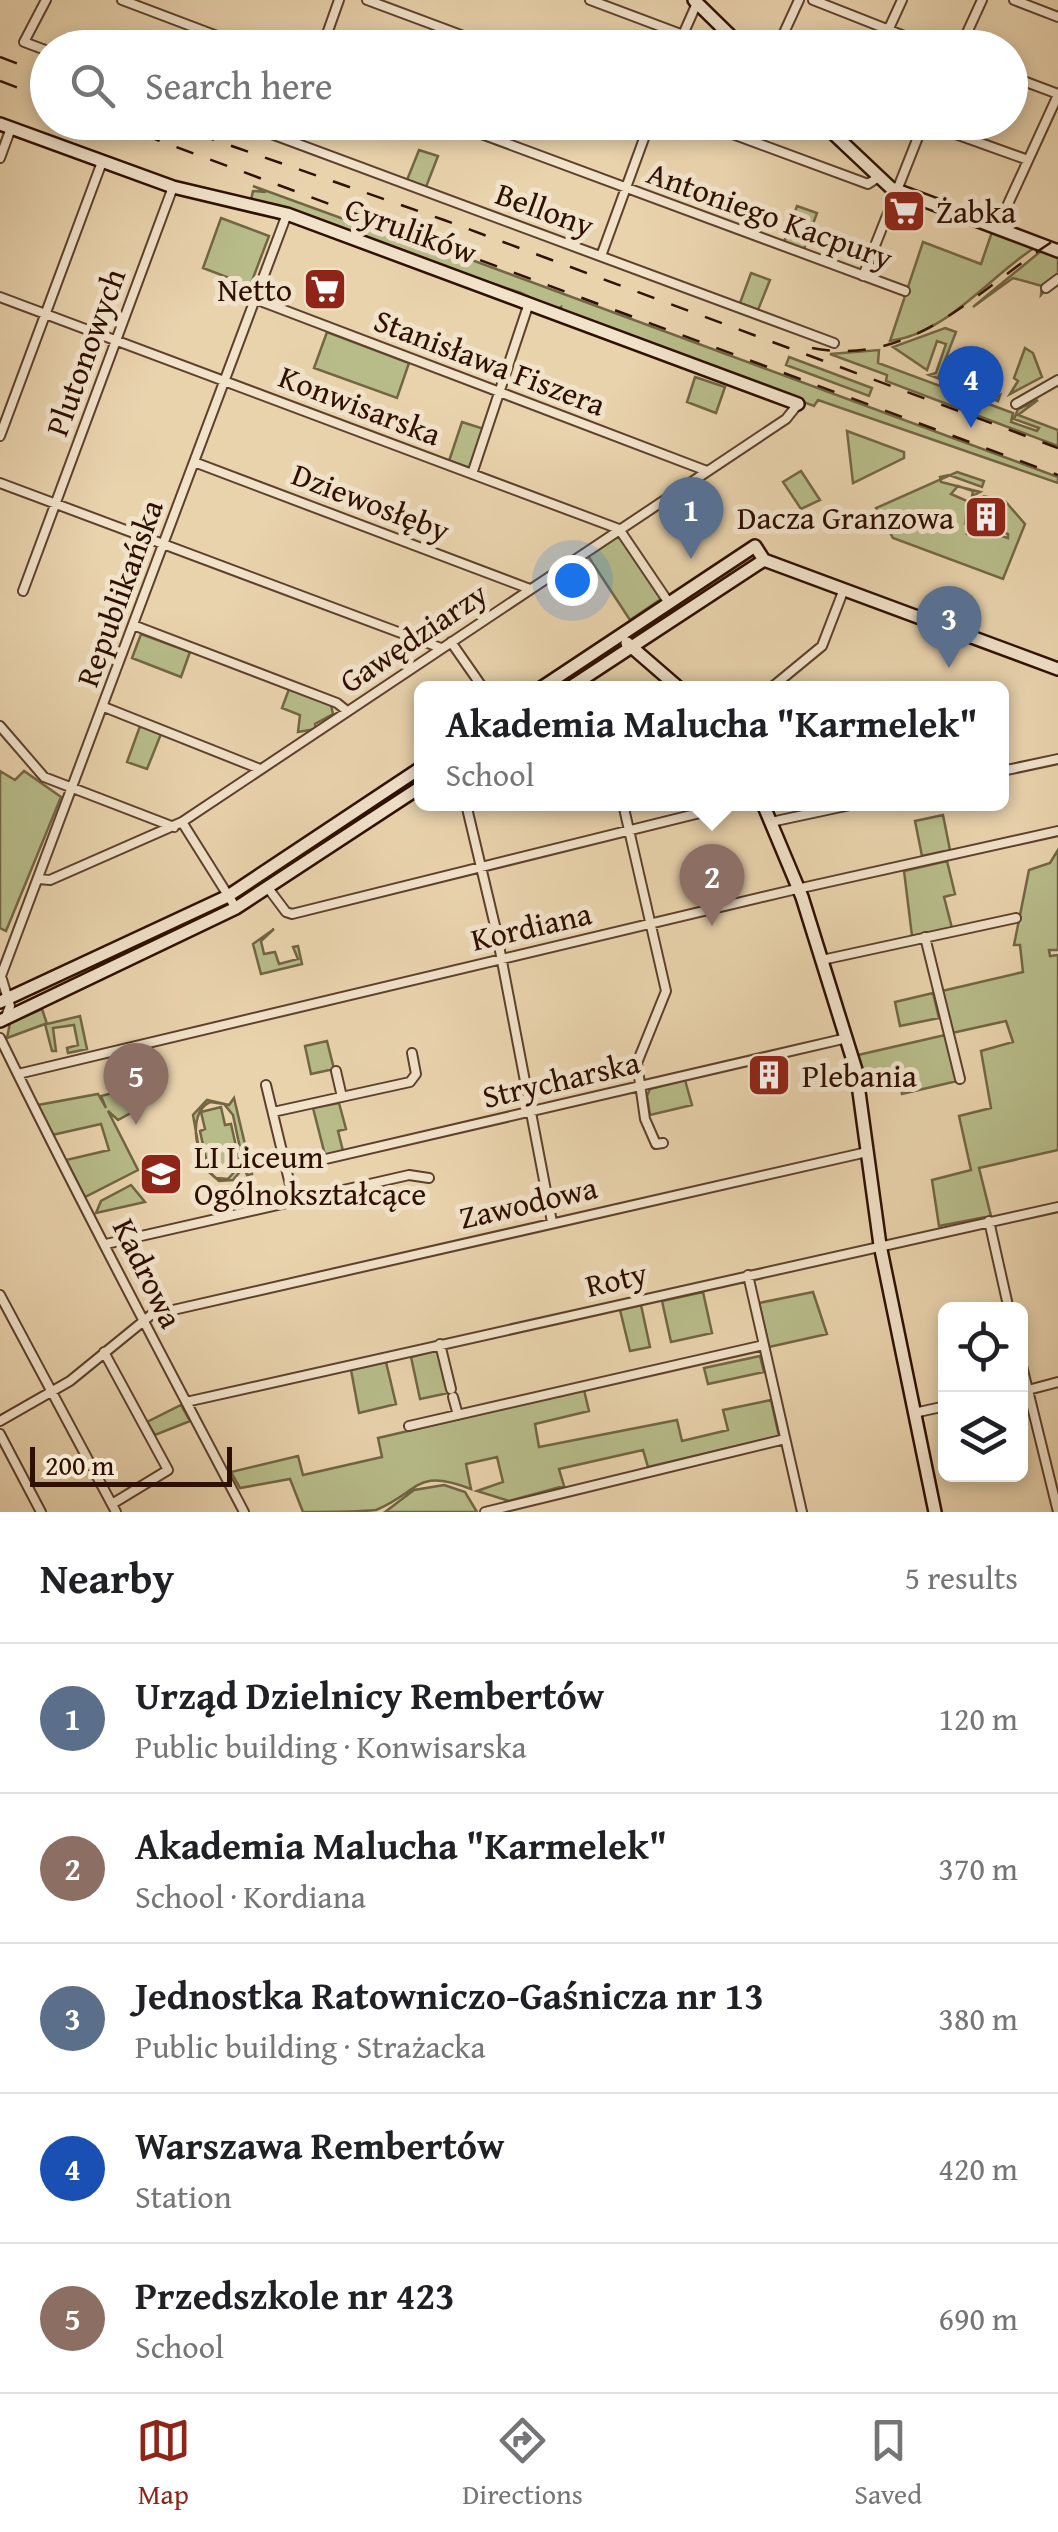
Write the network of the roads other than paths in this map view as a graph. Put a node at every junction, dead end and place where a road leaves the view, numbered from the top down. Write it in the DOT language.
graph roads {
  1 [pos="46,0"];
  2 [pos="122,0"];
  3 [pos="339,0"];
  4 [pos="366,0"];
  5 [pos="590,0"];
  6 [pos="799,0"];
  7 [pos="813,0"];
  8 [pos="902,0"];
  9 [pos="982,0"];
  10 [pos="1014,0"];
  11 [pos="696,1"];
  12 [pos="1058,16"];
  13 [pos="30,30"];
  14 [pos="201,30"];
  15 [pos="328,30"];
  16 [pos="447,30"];
  17 [pos="671,30"];
  18 [pos="684,30"];
  19 [pos="725,30"];
  20 [pos="785,30"];
  21 [pos="888,30"];
  22 [pos="968,30"];
  23 [pos="1028,83"];
  24 [pos="1058,94"];
  25 [pos="6,126"];
  26 [pos="30,135"];
  27 [pos="43,140"];
  28 [pos="288,140"];
  29 [pos="498,140"];
  30 [pos="644,140"];
  31 [pos="749,140"];
  32 [pos="839,140"];
  33 [pos="917,140"];
  34 [pos="972,140"];
  35 [pos="0,158"];
  36 [pos="1028,160"];
  37 [pos="102,162"];
  38 [pos="878,178"];
  39 [pos="173,186"];
  40 [pos="627,188"];
  41 [pos="895,190"];
  42 [pos="287,214"];
  43 [pos="997,228"];
  44 [pos="1058,251"];
  45 [pos="601,256"];
  46 [pos="863,276"];
  47 [pos="1058,280"];
  48 [pos="1046,288"];
  49 [pos="905,291"];
  50 [pos="0,297"];
  51 [pos="255,300"];
  52 [pos="529,303"];
  53 [pos="46,314"];
  54 [pos="116,340"];
  55 [pos="834,343"];
  56 [pos="224,380"];
  57 [pos="1058,380"];
  58 [pos="500,393"];
  59 [pos="798,404"];
  60 [pos="1016,404"];
  61 [pos="0,436"];
  62 [pos="194,462"];
  63 [pos="707,471"];
  64 [pos="472,474"];
  65 [pos="0,483"];
  66 [pos="55,504"];
  67 [pos="619,530"];
  68 [pos="164,543"];
  69 [pos="764,560"];
  70 [pos="844,589"];
  71 [pos="530,590"];
  72 [pos="23,591"];
  73 [pos="669,604"];
  74 [pos="133,626"];
  75 [pos="622,635"];
  76 [pos="451,642"];
  77 [pos="441,648"];
  78 [pos="630,648"];
  79 [pos="1058,670"];
  80 [pos="478,681"];
  81 [pos="552,681"];
  82 [pos="580,681"];
  83 [pos="670,681"];
  84 [pos="779,681"];
  85 [pos="104,706"];
  86 [pos="347,711"];
  87 [pos="0,726"];
  88 [pos="1058,759"];
  89 [pos="260,769"];
  90 [pos="1009,770"];
  91 [pos="414,773"];
  92 [pos="72,790"];
  93 [pos="414,791"];
  94 [pos="468,811"];
  95 [pos="625,811"];
  96 [pos="705,811"];
  97 [pos="766,811"];
  98 [pos="822,811"];
  99 [pos="771,822"];
  100 [pos="178,824"];
  101 [pos="629,828"];
  102 [pos="1058,832"];
  103 [pos="480,864"];
  104 [pos="39,879"];
  105 [pos="268,888"];
  106 [pos="799,888"];
  107 [pos="228,896"];
  108 [pos="236,908"];
  109 [pos="1016,918"];
  110 [pos="652,923"];
  111 [pos="926,937"];
  112 [pos="502,959"];
  113 [pos="822,960"];
  114 [pos="3,1004"];
  115 [pos="0,1038"];
  116 [pos="847,1038"];
  117 [pos="412,1053"];
  118 [pos="4,1054"];
  119 [pos="336,1070"];
  120 [pos="18,1074"];
  121 [pos="960,1078"];
  122 [pos="266,1085"];
  123 [pos="640,1088"];
  124 [pos="342,1097"];
  125 [pos="274,1112"];
  126 [pos="532,1113"];
  127 [pos="663,1143"];
  128 [pos="868,1152"];
  129 [pos="287,1168"];
  130 [pos="429,1178"];
  131 [pos="294,1201"];
  132 [pos="1058,1207"];
  133 [pos="552,1222"];
  134 [pos="988,1222"];
  135 [pos="106,1244"];
  136 [pos="880,1245"];
  137 [pos="748,1275"];
  138 [pos="0,1295"];
  139 [pos="1008,1302"];
  140 [pos="141,1319"];
  141 [pos="440,1344"];
  142 [pos="764,1345"];
  143 [pos="104,1352"];
  144 [pos="1058,1382"];
  145 [pos="1028,1388"];
  146 [pos="1026,1392"];
  147 [pos="52,1393"];
  148 [pos="186,1402"];
  149 [pos="938,1408"];
  150 [pos="914,1413"];
  151 [pos="458,1415"];
  152 [pos="0,1421"];
  153 [pos="409,1426"];
  154 [pos="0,1434"];
  155 [pos="785,1439"];
  156 [pos="114,1508"];
  157 [pos="41,1512"];
  158 [pos="244,1512"];
  159 [pos="485,1512"];
  160 [pos="802,1512"];
  161 [pos="935,1512"];
  162 [pos="1058,1512"];
  1 -- 13 [label="street"];
  2 -- 14 [label="street"];
  3 -- 15 [label="street"];
  4 -- 16 [label="street"];
  5 -- 17 [label="street"];
  6 -- 20 [label="street"];
  7 -- 21 [label="street"];
  8 -- 21 [label="street"];
  9 -- 22 [label="street"];
  10 -- 12 [label="street"];
  11 -- 18 [label="street"];
  11 -- 19 [label="street"];
  23 -- 24 [label="street"];
  24 -- 36 [label="street"];
  25 -- 26 [label="street, Cyrulików"];
  25 -- 35 [label="street"];
  27 -- 37 [label="street, Cyrulików"];
  28 -- 45 [label="street, Bellony"];
  29 -- 40 [label="street, Antoniego Kacpury"];
  30 -- 40 [label="street"];
  31 -- 38 [label="street"];
  32 -- 38 [label="street"];
  33 -- 41 [label="street"];
  34 -- 36 [label="street"];
  36 -- 43 [label="street"];
  37 -- 39 [label="street, Cyrulików"];
  37 -- 53 [label="street"];
  38 -- 41 [label="street"];
  39 -- 42 [label="street, Cyrulików"];
  39 -- 54 [label="street, Plutonowych"];
  40 -- 45 [label="street"];
  40 -- 46 [label="street, Antoniego Kacpury"];
  41 -- 43 [label="street"];
  41 -- 46 [label="street"];
  42 -- 51 [label="street, Republikańska"];
  42 -- 52 [label="street, Cyrulików"];
  43 -- 44 [label="street"];
  45 -- 55 [label="street, Bellony"];
  46 -- 49 [label="street, Antoniego Kacpury"];
  47 -- 48 [label="street"];
  50 -- 53 [label="street, Konwisarska"];
  51 -- 56 [label="street, Republikańska"];
  51 -- 58 [label="street, Stanisława Fiszera"];
  52 -- 58 [label="street"];
  52 -- 59 [label="street, Cyrulików"];
  53 -- 54 [label="street, Konwisarska"];
  53 -- 61 [label="street"];
  54 -- 56 [label="street, Konwisarska"];
  54 -- 66 [label="street, Plutonowych"];
  56 -- 62 [label="street, Republikańska"];
  56 -- 64 [label="street, Konwisarska"];
  57 -- 60 [label="street"];
  58 -- 63 [label="street, Stanisława Fiszera"];
  58 -- 64 [label="street"];
  59 -- 63 [label="street, Gawędziarzy"];
  62 -- 68 [label="street, Republikańska"];
  62 -- 71 [label="street, Dziewosłęby"];
  63 -- 67 [label="street, Gawędziarzy"];
  64 -- 67 [label="street, Konwisarska"];
  65 -- 66 [label="street"];
  66 -- 68 [label="street"];
  66 -- 72 [label="street, Plutonowych"];
  67 -- 71 [label="street, Gawędziarzy"];
  67 -- 73 [label="street"];
  68 -- 74 [label="street, Republikańska"];
  68 -- 77 [label="street"];
  69 -- 70 [label="street"];
  69 -- 73 [label="street"];
  69 -- 78 [label="street"];
  70 -- 79 [label="street"];
  70 -- 84 [label="street"];
  71 -- 76 [label="street, Gawędziarzy"];
  73 -- 75 [label="street"];
  74 -- 85 [label="street, Republikańska"];
  74 -- 86 [label="street"];
  75 -- 78 [label="street"];
  75 -- 81 [label="street"];
  76 -- 77 [label="street, Gawędziarzy"];
  76 -- 80 [label="street"];
  77 -- 86 [label="street, Gawędziarzy"];
  78 -- 82 [label="street"];
  78 -- 83 [label="street"];
  85 -- 89 [label="street"];
  85 -- 92 [label="street, Republikańska"];
  86 -- 89 [label="street, Gawędziarzy"];
  87 -- 92 [label="street"];
  88 -- 90 [label="street"];
  89 -- 100 [label="street, Gawędziarzy"];
  91 -- 107 [label="street"];
  92 -- 100 [label="street"];
  92 -- 104 [label="street, Republikańska"];
  93 -- 105 [label="street"];
  94 -- 103 [label="street"];
  95 -- 101 [label="street"];
  96 -- 101 [label="street"];
  97 -- 99 [label="street"];
  98 -- 99 [label="street"];
  99 -- 106 [label="street"];
  100 -- 104 [label="street, Gawędziarzy"];
  100 -- 107 [label="street"];
  101 -- 103 [label="street"];
  101 -- 110 [label="street"];
  102 -- 106 [label="street, Kordiana"];
  103 -- 105 [label="street"];
  103 -- 112 [label="street"];
  104 -- 114 [label="street, Republikańska"];
  105 -- 108 [label="street"];
  106 -- 110 [label="street, Kordiana"];
  106 -- 113 [label="street"];
  107 -- 108 [label="street"];
  107 -- 114 [label="street"];
  108 -- 114 [label="street"];
  109 -- 111 [label="street"];
  110 -- 112 [label="street, Kordiana"];
  110 -- 123 [label="street"];
  111 -- 113 [label="street"];
  111 -- 121 [label="street"];
  112 -- 120 [label="street, Kordiana"];
  112 -- 126 [label="street"];
  113 -- 116 [label="street"];
  115 -- 118 [label="street, Kadrowa"];
  116 -- 123 [label="street, Strycharska"];
  116 -- 128 [label="street"];
  117 -- 124 [label="street"];
  118 -- 120 [label="street, Kadrowa"];
  119 -- 124 [label="street"];
  120 -- 135 [label="street, Kadrowa"];
  122 -- 125 [label="street"];
  123 -- 126 [label="street, Strycharska"];
  123 -- 127 [label="street"];
  124 -- 125 [label="street"];
  125 -- 129 [label="street"];
  126 -- 129 [label="street, Strycharska"];
  126 -- 133 [label="street"];
  128 -- 133 [label="street, Zawodowa"];
  128 -- 136 [label="street"];
  129 -- 131 [label="street"];
  130 -- 131 [label="street"];
  131 -- 135 [label="street"];
  132 -- 134 [label="street, Roty"];
  133 -- 140 [label="street, Zawodowa"];
  134 -- 136 [label="street, Roty"];
  134 -- 139 [label="street"];
  135 -- 140 [label="street, Kadrowa"];
  136 -- 137 [label="street, Roty"];
  136 -- 150 [label="street"];
  137 -- 141 [label="street, Roty"];
  137 -- 142 [label="street"];
  138 -- 147 [label="street"];
  140 -- 143 [label="street"];
  140 -- 148 [label="street, Kadrowa"];
  141 -- 148 [label="street, Roty"];
  141 -- 151 [label="street"];
  142 -- 151 [label="street"];
  142 -- 155 [label="street"];
  143 -- 147 [label="street"];
  143 -- 156 [label="street"];
  144 -- 145 [label="street"];
  146 -- 162 [label="street"];
  147 -- 152 [label="street"];
  147 -- 156 [label="street"];
  148 -- 158 [label="street, Kadrowa"];
  149 -- 150 [label="street"];
  150 -- 161 [label="street"];
  151 -- 153 [label="street"];
  154 -- 157 [label="street"];
  155 -- 159 [label="street"];
  155 -- 160 [label="street"];
}
